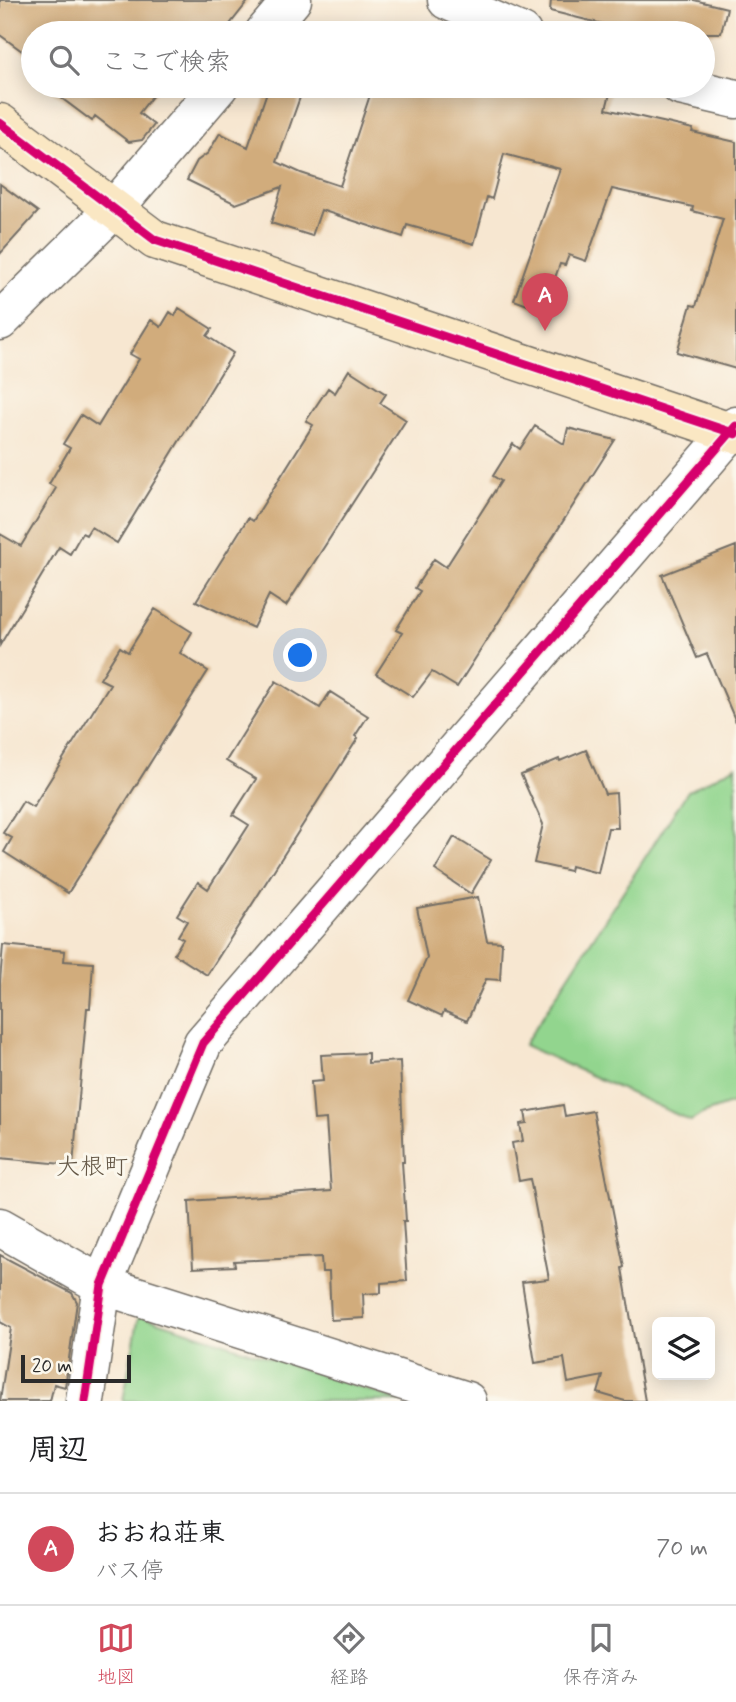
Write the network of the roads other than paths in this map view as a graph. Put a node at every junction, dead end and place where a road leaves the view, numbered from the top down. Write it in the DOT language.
graph roads {
  1 [pos="292,0"];
  2 [pos="447,0"];
  3 [pos="274,21"];
  4 [pos="495,21"];
  5 [pos="715,94"];
  6 [pos="209,98"];
  7 [pos="736,99"];
  8 [pos="0,123"];
  9 [pos="114,209"];
  10 [pos="0,321"];
  11 [pos="734,431"];
  12 [pos="0,1227"];
  13 [pos="102,1285"];
  14 [pos="85,1401"];
  15 [pos="467,1401"];
  1 -- 3 [label="street"];
  2 -- 4 [label="street"];
  5 -- 7 [label="street"];
  6 -- 9 [label="street"];
  8 -- 9 [label="street"];
  9 -- 10 [label="street"];
  9 -- 11 [label="street"];
  11 -- 13 [label="street"];
  12 -- 13 [label="street"];
  13 -- 14 [label="street"];
  13 -- 15 [label="street"];
}
